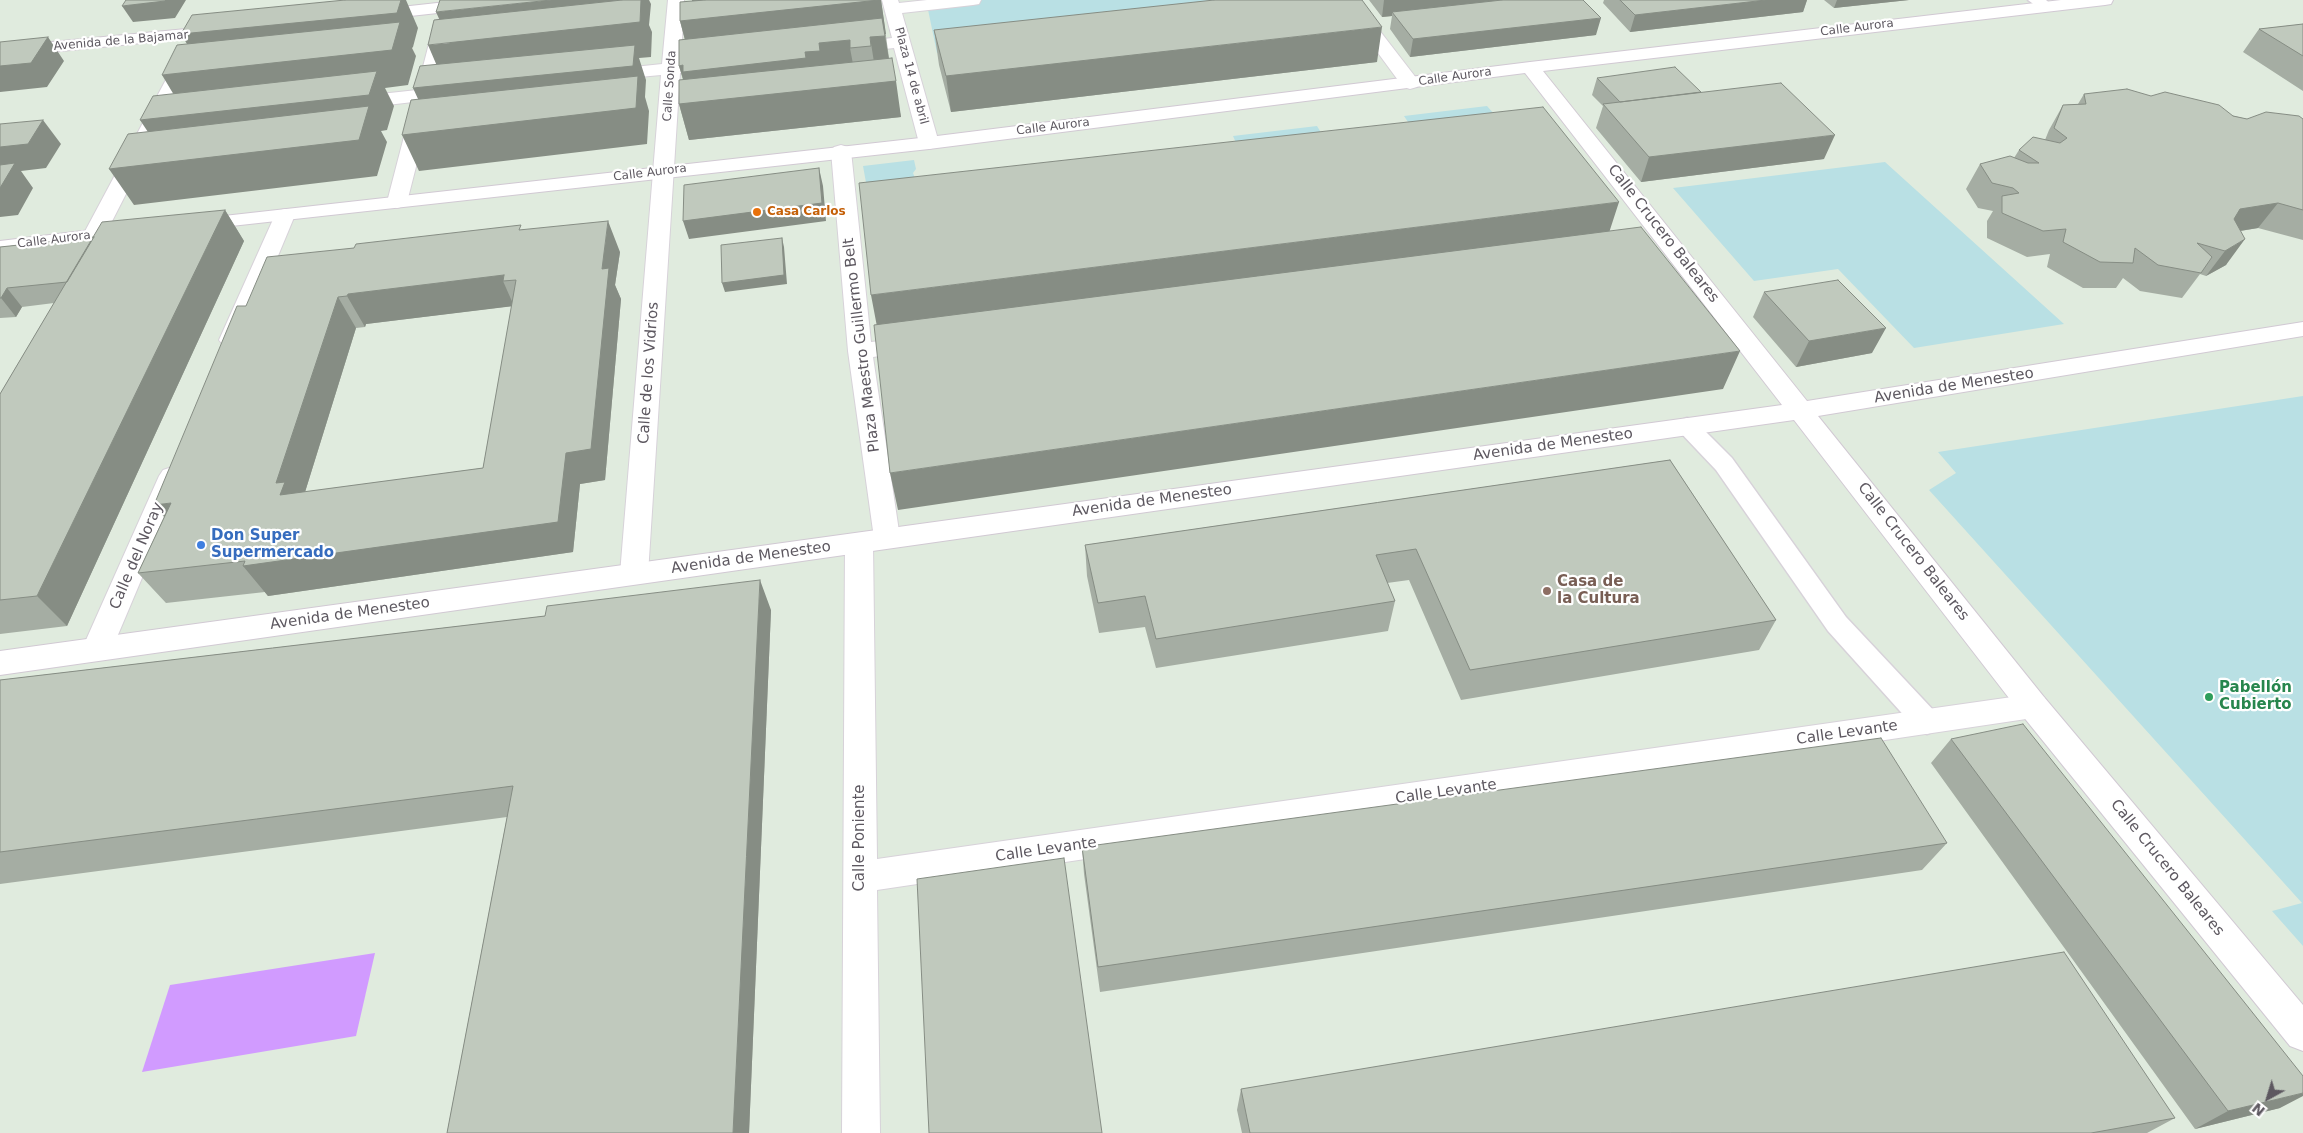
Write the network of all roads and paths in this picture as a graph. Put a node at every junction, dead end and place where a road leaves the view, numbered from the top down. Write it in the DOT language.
graph roads {
  1 [pos="510,0"];
  2 [pos="676,0"];
  3 [pos="973,0"];
  4 [pos="1347,0"];
  5 [pos="2105,0"];
  6 [pos="2040,3"];
  7 [pos="891,5"];
  8 [pos="392,6"];
  9 [pos="447,7"];
  10 [pos="361,16"];
  11 [pos="237,29"];
  12 [pos="199,33"];
  13 [pos="902,42"];
  14 [pos="834,50"];
  15 [pos="0,52"];
  16 [pos="738,60"];
  17 [pos="1530,67"];
  18 [pos="671,68"];
  19 [pos="592,76"];
  20 [pos="1410,83"];
  21 [pos="474,90"];
  22 [pos="425,95"];
  23 [pos="337,104"];
  24 [pos="172,122"];
  25 [pos="152,125"];
  26 [pos="929,143"];
  27 [pos="841,151"];
  28 [pos="664,172"];
  29 [pos="397,202"];
  30 [pos="285,215"];
  31 [pos="180,226"];
  32 [pos="152,229"];
  33 [pos="94,235"];
  34 [pos="1672,245"];
  35 [pos="0,247"];
  36 [pos="1642,249"];
  37 [pos="2303,329"];
  38 [pos="939,341"];
  39 [pos="860,351"];
  40 [pos="222,360"];
  41 [pos="1803,410"];
  42 [pos="1687,426"];
  43 [pos="179,459"];
  44 [pos="873,541"];
  45 [pos="634,574"];
  46 [pos="97,649"];
  47 [pos="0,663"];
  48 [pos="2033,706"];
  49 [pos="1927,722"];
  50 [pos="860,877"];
  51 [pos="2303,1033"];
  52 [pos="860,1133"];
  1 -- 9 [label="street"];
  2 -- 18 [label="street, Calle Sonda"];
  3 -- 7 [label="street, Plaza 14 de abril"];
  4 -- 20 [label="street"];
  5 -- 6 [label="street, Calle Aurora"];
  6 -- 17 [label="street, Calle Aurora"];
  7 -- 13 [label="street, Plaza 14 de abril"];
  8 -- 9 [label="street"];
  8 -- 10 [label="street"];
  9 -- 22 [label="street"];
  11 -- 12 [label="street, Avenida de la Bajamar"];
  12 -- 15 [label="street, Avenida de la Bajamar"];
  12 -- 25 [label="street"];
  13 -- 14 [label="street"];
  13 -- 26 [label="street, Plaza 14 de abril"];
  16 -- 18 [label="street"];
  17 -- 20 [label="street, Calle Aurora"];
  17 -- 34 [label="street, Calle Crucero Baleares"];
  18 -- 19 [label="street"];
  18 -- 28 [label="street, Calle Sonda"];
  20 -- 26 [label="street, Calle Aurora"];
  21 -- 22 [label="street"];
  22 -- 23 [label="street"];
  22 -- 29 [label="street"];
  24 -- 25 [label="street"];
  25 -- 33 [label="street"];
  26 -- 27 [label="street, Calle Aurora"];
  27 -- 28 [label="street, Calle Aurora"];
  27 -- 39 [label="street, Plaza Maestro Guillermo Belt"];
  28 -- 29 [label="street, Calle Aurora"];
  28 -- 45 [label="street, Calle de los Vidrios"];
  29 -- 30 [label="street, Calle Aurora"];
  30 -- 31 [label="street, Calle Aurora"];
  30 -- 40 [label="street"];
  32 -- 33 [label="street, Calle Aurora"];
  33 -- 35 [label="street, Calle Aurora"];
  34 -- 36 [label="street"];
  34 -- 41 [label="street, Calle Crucero Baleares"];
  37 -- 41 [label="street, Avenida de Menesteo"];
  38 -- 39 [label="street"];
  39 -- 44 [label="street, Plaza Maestro Guillermo Belt"];
  41 -- 42 [label="street, Avenida de Menesteo"];
  41 -- 48 [label="street, Calle Crucero Baleares"];
  42 -- 44 [label="street, Avenida de Menesteo"];
  42 -- 49 [label="lane"];
  43 -- 46 [label="street, Calle del Noray"];
  44 -- 45 [label="street, Avenida de Menesteo"];
  44 -- 50 [label="street, Calle Poniente"];
  45 -- 46 [label="street, Avenida de Menesteo"];
  46 -- 47 [label="street, Avenida de Menesteo"];
  48 -- 49 [label="street, Calle Levante"];
  48 -- 51 [label="street, Calle Crucero Baleares"];
  49 -- 50 [label="street, Calle Levante"];
  50 -- 52 [label="street, Calle Poniente"];
}
